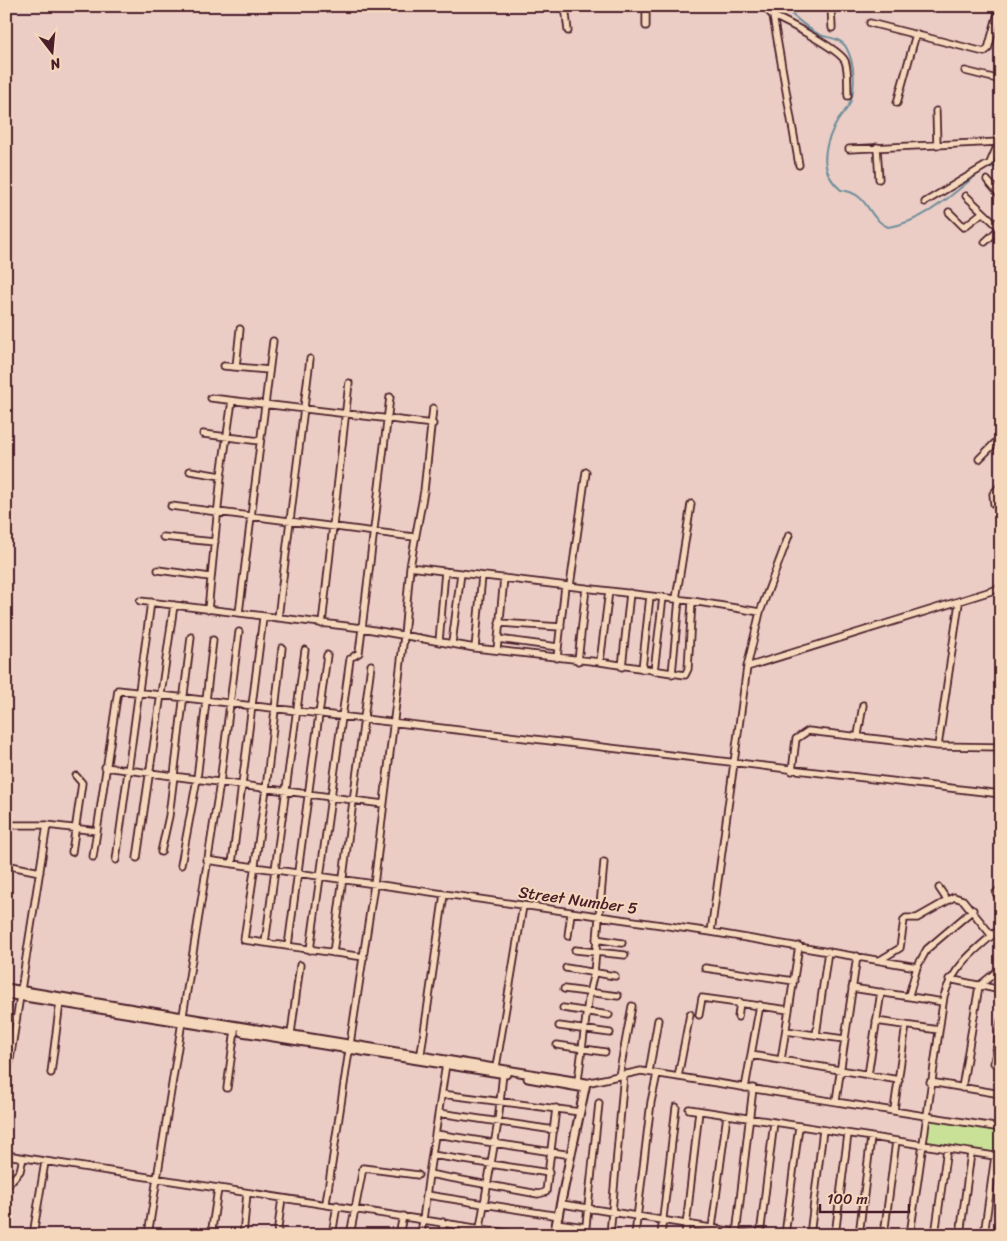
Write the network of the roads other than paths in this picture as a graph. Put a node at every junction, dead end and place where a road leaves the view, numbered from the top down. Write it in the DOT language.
graph roads {
  1 [pos="565,6"];
  2 [pos="646,6"];
  3 [pos="764,6"];
  4 [pos="832,6"];
  5 [pos="1000,7"];
  6 [pos="773,16"];
  7 [pos="870,23"];
  8 [pos="646,26"];
  9 [pos="832,28"];
  10 [pos="568,31"];
  11 [pos="916,34"];
  12 [pos="965,71"];
  13 [pos="1001,80"];
  14 [pos="848,96"];
  15 [pos="897,103"];
  16 [pos="936,111"];
  17 [pos="1000,140"];
  18 [pos="937,145"];
  19 [pos="877,147"];
  20 [pos="849,148"];
  21 [pos="799,165"];
  22 [pos="878,179"];
  23 [pos="987,180"];
  24 [pos="966,196"];
  25 [pos="1001,196"];
  26 [pos="925,202"];
  27 [pos="949,212"];
  28 [pos="983,212"];
  29 [pos="1000,229"];
  30 [pos="985,242"];
  31 [pos="240,329"];
  32 [pos="273,340"];
  33 [pos="310,359"];
  34 [pos="224,366"];
  35 [pos="236,367"];
  36 [pos="269,370"];
  37 [pos="349,383"];
  38 [pos="390,397"];
  39 [pos="211,398"];
  40 [pos="232,401"];
  41 [pos="265,405"];
  42 [pos="434,408"];
  43 [pos="304,410"];
  44 [pos="346,414"];
  45 [pos="387,418"];
  46 [pos="433,424"];
  47 [pos="203,434"];
  48 [pos="227,437"];
  49 [pos="1001,437"];
  50 [pos="260,441"];
  51 [pos="979,459"];
  52 [pos="190,471"];
  53 [pos="586,472"];
  54 [pos="221,476"];
  55 [pos="1001,485"];
  56 [pos="691,504"];
  57 [pos="994,504"];
  58 [pos="171,506"];
  59 [pos="218,512"];
  60 [pos="250,516"];
  61 [pos="290,521"];
  62 [pos="332,527"];
  63 [pos="374,532"];
  64 [pos="789,536"];
  65 [pos="163,537"];
  66 [pos="414,537"];
  67 [pos="215,542"];
  68 [pos="410,567"];
  69 [pos="158,570"];
  70 [pos="444,571"];
  71 [pos="461,573"];
  72 [pos="482,576"];
  73 [pos="210,577"];
  74 [pos="504,578"];
  75 [pos="568,586"];
  76 [pos="586,588"];
  77 [pos="1001,588"];
  78 [pos="609,591"];
  79 [pos="630,593"];
  80 [pos="650,596"];
  81 [pos="663,597"];
  82 [pos="678,599"];
  83 [pos="140,601"];
  84 [pos="692,601"];
  85 [pos="151,602"];
  86 [pos="959,603"];
  87 [pos="174,605"];
  88 [pos="208,610"];
  89 [pos="760,612"];
  90 [pos="239,613"];
  91 [pos="264,618"];
  92 [pos="278,618"];
  93 [pos="499,623"];
  94 [pos="322,624"];
  95 [pos="561,627"];
  96 [pos="362,628"];
  97 [pos="239,632"];
  98 [pos="404,636"];
  99 [pos="191,637"];
  100 [pos="498,639"];
  101 [pos="213,640"];
  102 [pos="439,642"];
  103 [pos="452,643"];
  104 [pos="558,647"];
  105 [pos="282,648"];
  106 [pos="475,648"];
  107 [pos="305,650"];
  108 [pos="497,650"];
  109 [pos="327,655"];
  110 [pos="557,658"];
  111 [pos="578,661"];
  112 [pos="600,662"];
  113 [pos="370,665"];
  114 [pos="622,667"];
  115 [pos="747,667"];
  116 [pos="642,670"];
  117 [pos="654,671"];
  118 [pos="672,674"];
  119 [pos="138,692"];
  120 [pos="161,695"];
  121 [pos="184,698"];
  122 [pos="206,701"];
  123 [pos="229,704"];
  124 [pos="863,706"];
  125 [pos="253,707"];
  126 [pos="275,709"];
  127 [pos="297,713"];
  128 [pos="320,716"];
  129 [pos="342,718"];
  130 [pos="365,720"];
  131 [pos="393,723"];
  132 [pos="858,735"];
  133 [pos="938,746"];
  134 [pos="1001,747"];
  135 [pos="735,764"];
  136 [pos="105,767"];
  137 [pos="127,770"];
  138 [pos="792,771"];
  139 [pos="151,773"];
  140 [pos="76,776"];
  141 [pos="173,776"];
  142 [pos="197,779"];
  143 [pos="220,783"];
  144 [pos="243,786"];
  145 [pos="266,789"];
  146 [pos="287,791"];
  147 [pos="309,794"];
  148 [pos="1001,794"];
  149 [pos="331,797"];
  150 [pos="354,800"];
  151 [pos="383,804"];
  152 [pos="6,825"];
  153 [pos="47,826"];
  154 [pos="75,829"];
  155 [pos="97,831"];
  156 [pos="72,852"];
  157 [pos="161,852"];
  158 [pos="93,857"];
  159 [pos="137,858"];
  160 [pos="116,860"];
  161 [pos="206,860"];
  162 [pos="604,862"];
  163 [pos="232,864"];
  164 [pos="6,865"];
  165 [pos="182,865"];
  166 [pos="254,867"];
  167 [pos="276,870"];
  168 [pos="40,872"];
  169 [pos="298,874"];
  170 [pos="320,876"];
  171 [pos="343,880"];
  172 [pos="374,885"];
  173 [pos="939,888"];
  174 [pos="1001,888"];
  175 [pos="444,894"];
  176 [pos="947,900"];
  177 [pos="1001,902"];
  178 [pos="523,906"];
  179 [pos="973,910"];
  180 [pos="572,913"];
  181 [pos="598,916"];
  182 [pos="1001,928"];
  183 [pos="711,932"];
  184 [pos="568,936"];
  185 [pos="992,936"];
  186 [pos="596,939"];
  187 [pos="265,943"];
  188 [pos="622,943"];
  189 [pos="288,946"];
  190 [pos="799,946"];
  191 [pos="310,950"];
  192 [pos="575,950"];
  193 [pos="828,951"];
  194 [pos="595,952"];
  195 [pos="333,953"];
  196 [pos="625,954"];
  197 [pos="857,956"];
  198 [pos="364,957"];
  199 [pos="880,960"];
  200 [pos="300,965"];
  201 [pos="917,967"];
  202 [pos="566,968"];
  203 [pos="705,968"];
  204 [pos="1001,968"];
  205 [pos="594,974"];
  206 [pos="615,976"];
  207 [pos="949,979"];
  208 [pos="794,981"];
  209 [pos="979,986"];
  210 [pos="6,988"];
  211 [pos="564,988"];
  212 [pos="852,988"];
  213 [pos="1001,990"];
  214 [pos="881,992"];
  215 [pos="20,993"];
  216 [pos="589,993"];
  217 [pos="6,994"];
  218 [pos="618,996"];
  219 [pos="909,996"];
  220 [pos="60,1002"];
  221 [pos="740,1002"];
  222 [pos="943,1002"];
  223 [pos="760,1005"];
  224 [pos="632,1006"];
  225 [pos="564,1008"];
  226 [pos="789,1010"];
  227 [pos="587,1012"];
  228 [pos="690,1014"];
  229 [pos="609,1015"];
  230 [pos="699,1015"];
  231 [pos="738,1017"];
  232 [pos="182,1020"];
  233 [pos="658,1020"];
  234 [pos="876,1021"];
  235 [pos="1001,1022"];
  236 [pos="906,1025"];
  237 [pos="559,1026"];
  238 [pos="235,1030"];
  239 [pos="584,1030"];
  240 [pos="939,1030"];
  241 [pos="786,1031"];
  242 [pos="610,1033"];
  243 [pos="291,1034"];
  244 [pos="816,1035"];
  245 [pos="844,1040"];
  246 [pos="350,1046"];
  247 [pos="557,1046"];
  248 [pos="581,1049"];
  249 [pos="605,1052"];
  250 [pos="751,1055"];
  251 [pos="420,1058"];
  252 [pos="781,1060"];
  253 [pos="446,1064"];
  254 [pos="1001,1064"];
  255 [pos="9,1066"];
  256 [pos="496,1067"];
  257 [pos="839,1070"];
  258 [pos="649,1072"];
  259 [pos="51,1073"];
  260 [pos="503,1073"];
  261 [pos="657,1074"];
  262 [pos="622,1075"];
  263 [pos="868,1075"];
  264 [pos="678,1077"];
  265 [pos="899,1080"];
  266 [pos="578,1081"];
  267 [pos="930,1082"];
  268 [pos="585,1086"];
  269 [pos="227,1088"];
  270 [pos="745,1088"];
  271 [pos="753,1088"];
  272 [pos="962,1088"];
  273 [pos="442,1094"];
  274 [pos="1001,1094"];
  275 [pos="499,1101"];
  276 [pos="836,1101"];
  277 [pos="599,1103"];
  278 [pos="676,1107"];
  279 [pos="556,1108"];
  280 [pos="689,1109"];
  281 [pos="894,1110"];
  282 [pos="699,1111"];
  283 [pos="580,1112"];
  284 [pos="439,1114"];
  285 [pos="727,1115"];
  286 [pos="926,1116"];
  287 [pos="750,1118"];
  288 [pos="498,1122"];
  289 [pos="774,1122"];
  290 [pos="799,1126"];
  291 [pos="1001,1128"];
  292 [pos="554,1130"];
  293 [pos="823,1130"];
  294 [pos="436,1134"];
  295 [pos="848,1134"];
  296 [pos="871,1137"];
  297 [pos="896,1141"];
  298 [pos="494,1143"];
  299 [pos="922,1144"];
  300 [pos="947,1149"];
  301 [pos="551,1152"];
  302 [pos="971,1153"];
  303 [pos="6,1155"];
  304 [pos="432,1155"];
  305 [pos="572,1155"];
  306 [pos="998,1157"];
  307 [pos="23,1158"];
  308 [pos="45,1162"];
  309 [pos="491,1164"];
  310 [pos="549,1173"];
  311 [pos="429,1174"];
  312 [pos="418,1175"];
  313 [pos="157,1178"];
  314 [pos="488,1185"];
  315 [pos="6,1186"];
  316 [pos="218,1189"];
  317 [pos="247,1192"];
  318 [pos="427,1195"];
  319 [pos="282,1198"];
  320 [pos="326,1203"];
  321 [pos="483,1204"];
  322 [pos="562,1204"];
  323 [pos="337,1205"];
  324 [pos="356,1208"];
  325 [pos="588,1208"];
  326 [pos="611,1212"];
  327 [pos="402,1216"];
  328 [pos="637,1216"];
  329 [pos="423,1219"];
  330 [pos="558,1220"];
  331 [pos="663,1220"];
  332 [pos="443,1222"];
  333 [pos="686,1224"];
  334 [pos="464,1226"];
  335 [pos="585,1227"];
  336 [pos="482,1231"];
  337 [pos="711,1231"];
  338 [pos="736,1233"];
  339 [pos="505,1234"];
  340 [pos="33,1235"];
  341 [pos="148,1235"];
  342 [pos="211,1235"];
  343 [pos="242,1235"];
  344 [pos="277,1235"];
  345 [pos="332,1235"];
  346 [pos="350,1235"];
  347 [pos="399,1235"];
  348 [pos="421,1235"];
  349 [pos="442,1235"];
  350 [pos="463,1235"];
  351 [pos="520,1235"];
  352 [pos="554,1235"];
  353 [pos="585,1235"];
  354 [pos="610,1235"];
  355 [pos="635,1235"];
  356 [pos="661,1235"];
  357 [pos="685,1235"];
  358 [pos="754,1235"];
  359 [pos="760,1235"];
  360 [pos="785,1235"];
  361 [pos="810,1235"];
  362 [pos="835,1235"];
  363 [pos="860,1235"];
  364 [pos="884,1235"];
  365 [pos="910,1235"];
  366 [pos="935,1235"];
  367 [pos="960,1235"];
  368 [pos="984,1235"];
  1 -- 10 [label="street"];
  2 -- 8 [label="street"];
  3 -- 6 [label="street"];
  4 -- 9 [label="street"];
  5 -- 11 [label="street"];
  6 -- 14 [label="street"];
  6 -- 21 [label="street"];
  7 -- 11 [label="street"];
  11 -- 15 [label="street"];
  12 -- 13 [label="street"];
  16 -- 18 [label="street"];
  17 -- 18 [label="street"];
  17 -- 26 [label="street"];
  18 -- 19 [label="street"];
  19 -- 20 [label="street"];
  19 -- 22 [label="street"];
  23 -- 25 [label="street"];
  24 -- 28 [label="street"];
  27 -- 28 [label="street"];
  28 -- 29 [label="street"];
  29 -- 30 [label="street"];
  31 -- 35 [label="street"];
  32 -- 36 [label="street"];
  33 -- 43 [label="street"];
  34 -- 35 [label="street"];
  35 -- 36 [label="street"];
  36 -- 41 [label="street"];
  37 -- 44 [label="street"];
  38 -- 45 [label="street"];
  39 -- 40 [label="street"];
  40 -- 41 [label="street"];
  40 -- 48 [label="street"];
  41 -- 43 [label="street"];
  41 -- 50 [label="street"];
  42 -- 46 [label="street"];
  43 -- 44 [label="street"];
  43 -- 61 [label="street"];
  44 -- 45 [label="street"];
  44 -- 62 [label="street"];
  45 -- 46 [label="street"];
  45 -- 63 [label="street"];
  46 -- 66 [label="street"];
  47 -- 48 [label="street"];
  48 -- 50 [label="street"];
  48 -- 54 [label="street"];
  49 -- 51 [label="street"];
  50 -- 60 [label="street"];
  52 -- 54 [label="street"];
  53 -- 75 [label="street"];
  54 -- 59 [label="street"];
  55 -- 57 [label="street"];
  56 -- 82 [label="street"];
  58 -- 59 [label="street"];
  59 -- 60 [label="street"];
  59 -- 67 [label="street"];
  60 -- 61 [label="street"];
  60 -- 90 [label="street"];
  61 -- 62 [label="street"];
  61 -- 92 [label="street"];
  62 -- 63 [label="street"];
  62 -- 94 [label="street"];
  63 -- 66 [label="street"];
  63 -- 96 [label="street"];
  64 -- 89 [label="street"];
  65 -- 67 [label="street"];
  66 -- 68 [label="street"];
  67 -- 73 [label="street"];
  68 -- 70 [label="street"];
  68 -- 98 [label="street"];
  69 -- 73 [label="street"];
  70 -- 71 [label="street"];
  70 -- 102 [label="street"];
  71 -- 72 [label="street"];
  71 -- 103 [label="street"];
  72 -- 74 [label="street"];
  72 -- 106 [label="street"];
  73 -- 88 [label="street"];
  74 -- 75 [label="street"];
  74 -- 93 [label="street"];
  75 -- 76 [label="street"];
  75 -- 95 [label="street"];
  76 -- 78 [label="street"];
  76 -- 111 [label="street"];
  77 -- 86 [label="street"];
  78 -- 79 [label="street"];
  78 -- 112 [label="street"];
  79 -- 80 [label="street"];
  79 -- 114 [label="street"];
  80 -- 81 [label="street"];
  80 -- 116 [label="street"];
  81 -- 82 [label="street"];
  81 -- 117 [label="street"];
  82 -- 84 [label="street"];
  82 -- 118 [label="street"];
  83 -- 85 [label="street"];
  84 -- 89 [label="street"];
  84 -- 118 [label="street"];
  85 -- 87 [label="street"];
  85 -- 119 [label="street"];
  86 -- 115 [label="street"];
  86 -- 133 [label="street"];
  87 -- 88 [label="street"];
  87 -- 120 [label="street"];
  88 -- 90 [label="street"];
  89 -- 115 [label="street"];
  90 -- 91 [label="street"];
  91 -- 92 [label="street"];
  91 -- 125 [label="street"];
  92 -- 94 [label="street"];
  93 -- 95 [label="street"];
  93 -- 100 [label="street"];
  94 -- 96 [label="street"];
  95 -- 104 [label="street"];
  96 -- 98 [label="street"];
  96 -- 129 [label="street"];
  97 -- 123 [label="street"];
  98 -- 102 [label="street"];
  98 -- 131 [label="street"];
  99 -- 121 [label="street"];
  100 -- 104 [label="street"];
  100 -- 108 [label="street"];
  101 -- 122 [label="street"];
  102 -- 103 [label="street"];
  103 -- 106 [label="street"];
  104 -- 110 [label="street"];
  105 -- 126 [label="street"];
  106 -- 108 [label="street"];
  107 -- 127 [label="street"];
  108 -- 110 [label="street"];
  109 -- 128 [label="street"];
  110 -- 111 [label="street"];
  111 -- 112 [label="street"];
  112 -- 114 [label="street"];
  113 -- 130 [label="street"];
  114 -- 116 [label="street"];
  115 -- 135 [label="street"];
  116 -- 117 [label="street"];
  117 -- 118 [label="street"];
  119 -- 120 [label="street"];
  119 -- 136 [label="street"];
  119 -- 137 [label="street"];
  120 -- 121 [label="street"];
  120 -- 139 [label="street"];
  121 -- 122 [label="street"];
  121 -- 141 [label="street"];
  122 -- 123 [label="street"];
  122 -- 142 [label="street"];
  123 -- 125 [label="street"];
  123 -- 143 [label="street"];
  124 -- 132 [label="street"];
  125 -- 126 [label="street"];
  125 -- 144 [label="street"];
  126 -- 127 [label="street"];
  126 -- 145 [label="street"];
  127 -- 128 [label="street"];
  127 -- 146 [label="street"];
  128 -- 129 [label="street"];
  128 -- 147 [label="street"];
  129 -- 130 [label="street"];
  129 -- 149 [label="street"];
  130 -- 131 [label="street"];
  130 -- 150 [label="street"];
  131 -- 135 [label="street"];
  131 -- 151 [label="street"];
  132 -- 133 [label="street"];
  132 -- 138 [label="street"];
  133 -- 134 [label="street"];
  135 -- 138 [label="street"];
  135 -- 183 [label="street"];
  136 -- 137 [label="street"];
  136 -- 155 [label="street"];
  137 -- 139 [label="street"];
  137 -- 160 [label="street"];
  138 -- 148 [label="street"];
  139 -- 141 [label="street"];
  139 -- 159 [label="street"];
  140 -- 154 [label="street"];
  141 -- 142 [label="street"];
  141 -- 157 [label="street"];
  142 -- 143 [label="street"];
  142 -- 165 [label="street"];
  143 -- 144 [label="street"];
  143 -- 161 [label="street"];
  144 -- 145 [label="street"];
  144 -- 163 [label="street"];
  145 -- 146 [label="street"];
  145 -- 166 [label="street"];
  146 -- 147 [label="street"];
  146 -- 167 [label="street"];
  147 -- 149 [label="street"];
  147 -- 169 [label="street"];
  149 -- 150 [label="street"];
  149 -- 170 [label="street"];
  150 -- 151 [label="street"];
  150 -- 171 [label="street"];
  151 -- 172 [label="street"];
  152 -- 153 [label="street"];
  153 -- 154 [label="street"];
  153 -- 168 [label="street"];
  154 -- 155 [label="street"];
  154 -- 156 [label="street"];
  155 -- 158 [label="street"];
  161 -- 163 [label="street, Street Number 5"];
  161 -- 232 [label="street"];
  162 -- 181 [label="street"];
  163 -- 166 [label="street, Street Number 5"];
  164 -- 168 [label="street"];
  166 -- 167 [label="street, Street Number 5"];
  166 -- 187 [label="street"];
  167 -- 169 [label="street, Street Number 5"];
  167 -- 187 [label="street"];
  168 -- 215 [label="street"];
  169 -- 170 [label="street, Street Number 5"];
  169 -- 189 [label="street"];
  170 -- 171 [label="street, Street Number 5"];
  170 -- 191 [label="street"];
  171 -- 172 [label="street, Street Number 5"];
  171 -- 195 [label="street"];
  172 -- 175 [label="street, Street Number 5"];
  172 -- 198 [label="street"];
  173 -- 176 [label="street"];
  174 -- 177 [label="street"];
  175 -- 178 [label="street, Street Number 5"];
  175 -- 251 [label="street"];
  176 -- 179 [label="street"];
  176 -- 199 [label="street"];
  178 -- 180 [label="street, Street Number 5"];
  178 -- 256 [label="street"];
  179 -- 185 [label="street"];
  179 -- 201 [label="street"];
  180 -- 181 [label="street, Street Number 5"];
  180 -- 184 [label="street"];
  181 -- 183 [label="street, Street Number 5"];
  181 -- 186 [label="street"];
  182 -- 185 [label="street"];
  183 -- 190 [label="street, Street Number 5"];
  185 -- 207 [label="street"];
  186 -- 188 [label="street"];
  186 -- 194 [label="street"];
  187 -- 189 [label="street"];
  189 -- 191 [label="street"];
  190 -- 193 [label="street, Street Number 5"];
  190 -- 208 [label="street"];
  191 -- 195 [label="street"];
  192 -- 194 [label="street"];
  193 -- 197 [label="street, Street Number 5"];
  193 -- 244 [label="street"];
  194 -- 196 [label="street"];
  194 -- 205 [label="street"];
  195 -- 198 [label="street"];
  197 -- 199 [label="street, Street Number 5"];
  197 -- 212 [label="street"];
  198 -- 246 [label="street"];
  199 -- 201 [label="street, Street Number 5"];
  200 -- 243 [label="street"];
  201 -- 219 [label="street"];
  202 -- 205 [label="street"];
  203 -- 208 [label="street"];
  204 -- 209 [label="street"];
  205 -- 206 [label="street"];
  205 -- 216 [label="street"];
  207 -- 209 [label="street"];
  207 -- 222 [label="street"];
  208 -- 226 [label="street"];
  209 -- 213 [label="street"];
  209 -- 272 [label="street"];
  210 -- 215 [label="street"];
  211 -- 216 [label="street"];
  212 -- 214 [label="street"];
  212 -- 245 [label="street"];
  214 -- 219 [label="street"];
  214 -- 234 [label="street"];
  215 -- 217 [label="street"];
  215 -- 220 [label="street"];
  215 -- 232 [label="street"];
  215 -- 255 [label="street"];
  216 -- 218 [label="street"];
  216 -- 227 [label="street"];
  219 -- 222 [label="street"];
  220 -- 232 [label="street"];
  220 -- 259 [label="street"];
  221 -- 223 [label="street"];
  221 -- 230 [label="street"];
  221 -- 231 [label="street"];
  222 -- 240 [label="street"];
  223 -- 226 [label="street"];
  223 -- 250 [label="street"];
  224 -- 262 [label="street"];
  225 -- 227 [label="street"];
  226 -- 241 [label="street"];
  227 -- 229 [label="street"];
  227 -- 239 [label="street"];
  228 -- 264 [label="street"];
  232 -- 238 [label="street"];
  232 -- 243 [label="street"];
  232 -- 313 [label="street"];
  233 -- 258 [label="street"];
  234 -- 236 [label="street"];
  234 -- 263 [label="street"];
  235 -- 254 [label="street"];
  236 -- 240 [label="street"];
  236 -- 265 [label="street"];
  237 -- 239 [label="street"];
  238 -- 246 [label="street"];
  238 -- 269 [label="street"];
  239 -- 242 [label="street"];
  239 -- 248 [label="street"];
  240 -- 267 [label="street"];
  241 -- 244 [label="street"];
  241 -- 252 [label="street"];
  243 -- 246 [label="street"];
  244 -- 245 [label="street"];
  245 -- 257 [label="street"];
  246 -- 251 [label="street"];
  246 -- 320 [label="street"];
  247 -- 248 [label="street"];
  248 -- 249 [label="street"];
  248 -- 266 [label="street"];
  250 -- 252 [label="street"];
  250 -- 270 [label="street"];
  251 -- 253 [label="street"];
  251 -- 256 [label="street"];
  252 -- 257 [label="street"];
  253 -- 260 [label="street"];
  253 -- 273 [label="street"];
  256 -- 266 [label="street"];
  257 -- 263 [label="street"];
  257 -- 276 [label="street"];
  258 -- 261 [label="street"];
  258 -- 262 [label="street"];
  260 -- 268 [label="street"];
  260 -- 275 [label="street"];
  261 -- 264 [label="street"];
  261 -- 328 [label="street"];
  262 -- 268 [label="street"];
  262 -- 326 [label="street"];
  263 -- 265 [label="street"];
  264 -- 270 [label="street"];
  265 -- 281 [label="street"];
  266 -- 268 [label="street"];
  267 -- 272 [label="street"];
  267 -- 286 [label="street"];
  268 -- 283 [label="street"];
  270 -- 271 [label="street"];
  271 -- 276 [label="street"];
  271 -- 287 [label="street"];
  272 -- 274 [label="street"];
  273 -- 275 [label="street"];
  273 -- 284 [label="street"];
  275 -- 279 [label="street"];
  275 -- 288 [label="street"];
  276 -- 281 [label="street"];
  277 -- 325 [label="street"];
  278 -- 331 [label="street"];
  279 -- 283 [label="street"];
  279 -- 292 [label="street"];
  280 -- 282 [label="street"];
  281 -- 286 [label="street"];
  282 -- 285 [label="street"];
  282 -- 333 [label="street"];
  283 -- 305 [label="street"];
  284 -- 288 [label="street"];
  284 -- 294 [label="street"];
  285 -- 287 [label="street"];
  285 -- 337 [label="street"];
  286 -- 291 [label="street"];
  286 -- 299 [label="street"];
  287 -- 289 [label="street"];
  287 -- 338 [label="street"];
  288 -- 292 [label="street"];
  288 -- 298 [label="street"];
  289 -- 290 [label="street"];
  289 -- 359 [label="street"];
  290 -- 293 [label="street"];
  290 -- 360 [label="street"];
  292 -- 301 [label="street"];
  293 -- 295 [label="street"];
  293 -- 361 [label="street"];
  294 -- 298 [label="street"];
  294 -- 304 [label="street"];
  295 -- 296 [label="street"];
  295 -- 362 [label="street"];
  296 -- 297 [label="street"];
  296 -- 363 [label="street"];
  297 -- 299 [label="street"];
  297 -- 364 [label="street"];
  298 -- 301 [label="street"];
  298 -- 309 [label="street"];
  299 -- 300 [label="street"];
  299 -- 365 [label="street"];
  300 -- 302 [label="street"];
  300 -- 366 [label="street"];
  301 -- 305 [label="street"];
  301 -- 310 [label="street"];
  302 -- 306 [label="street"];
  302 -- 367 [label="street"];
  303 -- 307 [label="street"];
  304 -- 309 [label="street"];
  304 -- 311 [label="street"];
  305 -- 322 [label="street"];
  306 -- 368 [label="street"];
  307 -- 308 [label="street"];
  307 -- 315 [label="street"];
  308 -- 313 [label="street"];
  308 -- 340 [label="street"];
  309 -- 310 [label="street"];
  309 -- 314 [label="street"];
  310 -- 314 [label="street"];
  311 -- 314 [label="street"];
  311 -- 318 [label="street"];
  312 -- 324 [label="street"];
  313 -- 316 [label="street"];
  313 -- 341 [label="street"];
  314 -- 321 [label="street"];
  316 -- 317 [label="street"];
  316 -- 342 [label="street"];
  317 -- 319 [label="street"];
  317 -- 343 [label="street"];
  318 -- 321 [label="street"];
  318 -- 329 [label="street"];
  319 -- 320 [label="street"];
  319 -- 344 [label="street"];
  320 -- 323 [label="street"];
  321 -- 330 [label="street"];
  321 -- 336 [label="street"];
  322 -- 325 [label="street"];
  322 -- 330 [label="street"];
  323 -- 324 [label="street"];
  323 -- 345 [label="street"];
  324 -- 327 [label="street"];
  324 -- 346 [label="street"];
  325 -- 326 [label="street"];
  325 -- 335 [label="street"];
  326 -- 328 [label="street"];
  326 -- 354 [label="street"];
  327 -- 329 [label="street"];
  327 -- 347 [label="street"];
  328 -- 331 [label="street"];
  328 -- 355 [label="street"];
  329 -- 332 [label="street"];
  329 -- 348 [label="street"];
  330 -- 335 [label="street"];
  330 -- 352 [label="street"];
  331 -- 333 [label="street"];
  331 -- 356 [label="street"];
  332 -- 334 [label="street"];
  332 -- 349 [label="street"];
  333 -- 337 [label="street"];
  333 -- 357 [label="street"];
  334 -- 336 [label="street"];
  334 -- 350 [label="street"];
  335 -- 353 [label="street"];
  336 -- 339 [label="street"];
  337 -- 338 [label="street"];
  338 -- 358 [label="street"];
  339 -- 351 [label="street"];
}
